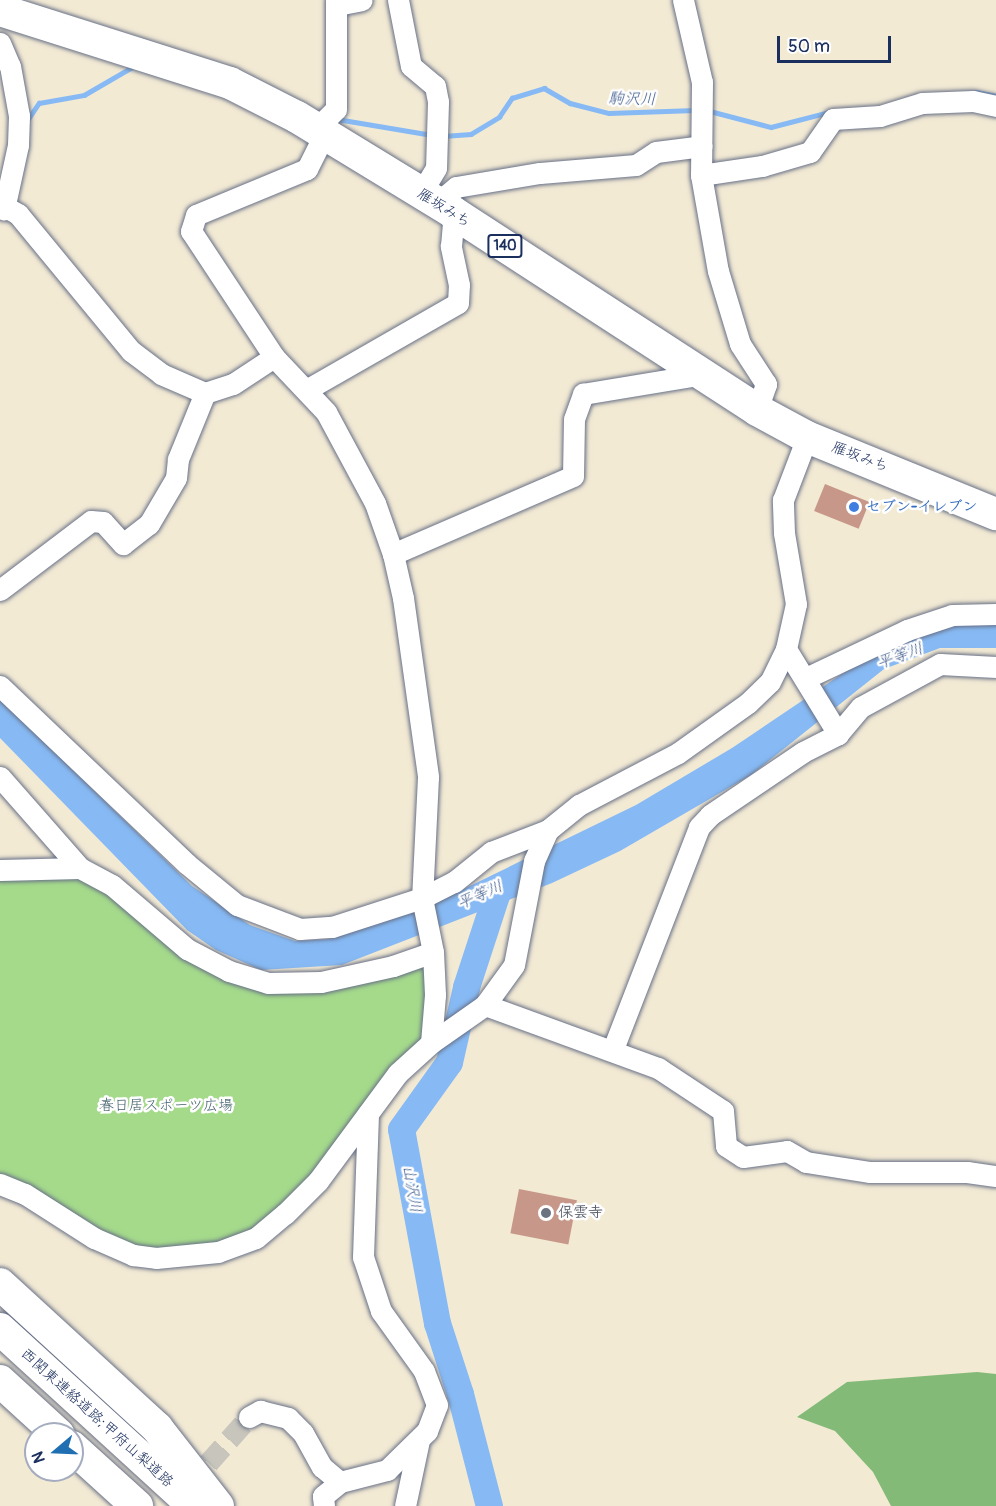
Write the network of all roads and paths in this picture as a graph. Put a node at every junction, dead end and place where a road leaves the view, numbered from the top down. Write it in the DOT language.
graph roads {
  1 [pos="362,0"];
  2 [pos="398,0"];
  3 [pos="683,0"];
  4 [pos="336,3"];
  5 [pos="0,10"];
  6 [pos="0,43"];
  7 [pos="996,106"];
  8 [pos="328,121"];
  9 [pos="702,146"];
  10 [pos="701,175"];
  11 [pos="438,203"];
  12 [pos="1,208"];
  13 [pos="274,357"];
  14 [pos="698,375"];
  15 [pos="306,390"];
  16 [pos="205,393"];
  17 [pos="757,410"];
  18 [pos="807,437"];
  19 [pos="996,514"];
  20 [pos="393,554"];
  21 [pos="0,590"];
  22 [pos="996,614"];
  23 [pos="786,649"];
  24 [pos="996,667"];
  25 [pos="808,682"];
  26 [pos="0,686"];
  27 [pos="836,727"];
  28 [pos="0,777"];
  29 [pos="548,830"];
  30 [pos="80,868"];
  31 [pos="0,870"];
  32 [pos="422,897"];
  33 [pos="433,952"];
  34 [pos="485,1005"];
  35 [pos="435,1040"];
  36 [pos="613,1049"];
  37 [pos="368,1114"];
  38 [pos="996,1176"];
  39 [pos="0,1184"];
  40 [pos="0,1284"];
  41 [pos="0,1329"];
  42 [pos="0,1381"];
  43 [pos="249,1417"];
  44 [pos="45,1422"];
  45 [pos="419,1439"];
  46 [pos="84,1458"];
  47 [pos="340,1482"];
  48 [pos="137,1506"];
  49 [pos="194,1506"];
  50 [pos="218,1506"];
  51 [pos="324,1506"];
  52 [pos="405,1506"];
  1 -- 4 [label="street"];
  2 -- 11 [label="street"];
  3 -- 9 [label="street"];
  4 -- 8 [label="street"];
  5 -- 8 [label="highway, 雁坂みち / 140"];
  6 -- 12 [label="street"];
  7 -- 10 [label="street"];
  8 -- 11 [label="highway, 雁坂みち / 140"];
  8 -- 13 [label="street"];
  9 -- 10 [label="street"];
  9 -- 11 [label="street"];
  10 -- 17 [label="street"];
  11 -- 14 [label="highway, 雁坂みち / 140"];
  11 -- 15 [label="street"];
  12 -- 16 [label="street"];
  13 -- 15 [label="street"];
  13 -- 16 [label="street"];
  14 -- 17 [label="highway, 雁坂みち / 140"];
  14 -- 20 [label="street"];
  15 -- 20 [label="street"];
  16 -- 21 [label="street"];
  17 -- 18 [label="highway, 雁坂みち / 140"];
  18 -- 19 [label="highway, 雁坂みち / 140"];
  18 -- 23 [label="street"];
  20 -- 32 [label="street"];
  22 -- 25 [label="street"];
  23 -- 25 [label="street"];
  23 -- 29 [label="street"];
  24 -- 27 [label="street"];
  25 -- 27 [label="street"];
  26 -- 32 [label="street"];
  27 -- 36 [label="street"];
  28 -- 30 [label="street"];
  29 -- 32 [label="street"];
  29 -- 34 [label="street"];
  30 -- 31 [label="street"];
  30 -- 33 [label="street"];
  32 -- 33 [label="street"];
  33 -- 35 [label="street"];
  34 -- 35 [label="street"];
  34 -- 36 [label="street"];
  35 -- 37 [label="street"];
  36 -- 38 [label="street"];
  37 -- 39 [label="street"];
  37 -- 45 [label="street"];
  40 -- 50 [label="highway"];
  41 -- 49 [label="highway, 西関東連絡道路;甲府山梨道路"];
  42 -- 44 [label="highway"];
  43 -- 47 [label="street"];
  45 -- 47 [label="street"];
  45 -- 52 [label="street"];
  46 -- 48 [label="highway"];
  47 -- 51 [label="street"];
}
